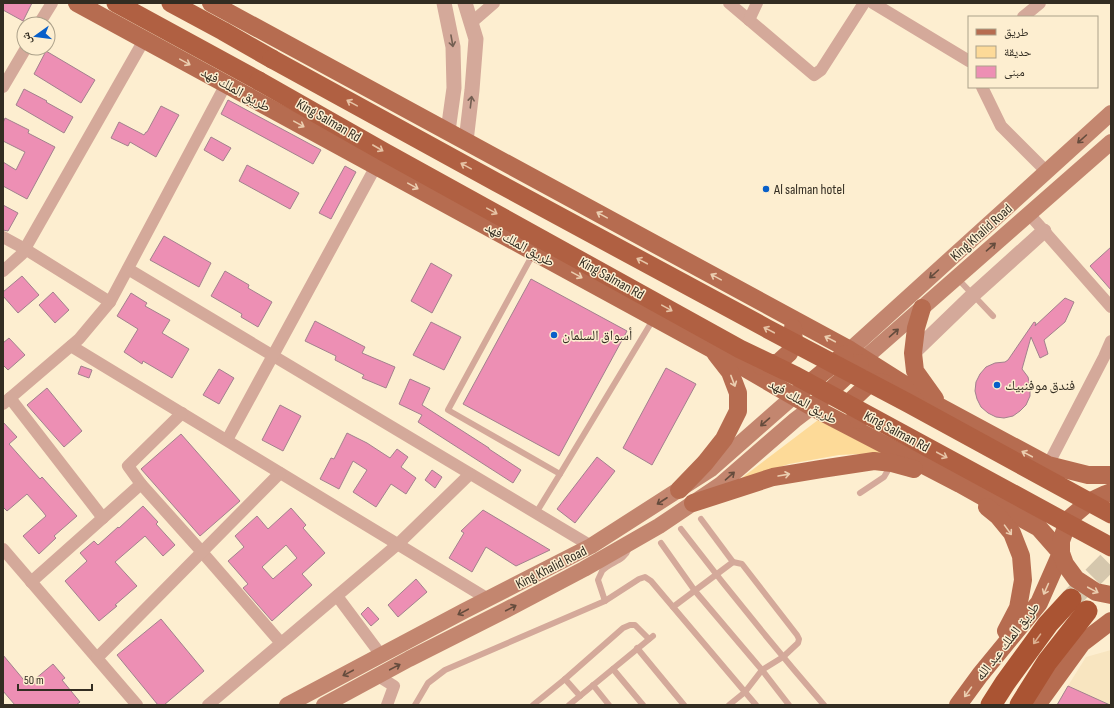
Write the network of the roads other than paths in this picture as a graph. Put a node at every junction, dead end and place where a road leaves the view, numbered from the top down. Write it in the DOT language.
graph roads {
  1 [pos="52,3"];
  2 [pos="77,3"];
  3 [pos="116,3"];
  4 [pos="171,3"];
  5 [pos="189,3"];
  6 [pos="211,3"];
  7 [pos="444,3"];
  8 [pos="465,3"];
  9 [pos="494,3"];
  10 [pos="729,3"];
  11 [pos="757,3"];
  12 [pos="864,3"];
  13 [pos="873,3"];
  14 [pos="1040,3"];
  15 [pos="97,14"];
  16 [pos="45,16"];
  17 [pos="1024,16"];
  18 [pos="748,20"];
  19 [pos="471,23"];
  20 [pos="223,31"];
  21 [pos="144,40"];
  22 [pos="21,56"];
  23 [pos="968,60"];
  24 [pos="230,65"];
  25 [pos="226,84"];
  26 [pos="3,87"];
  27 [pos="983,88"];
  28 [pos="1111,113"];
  29 [pos="448,132"];
  30 [pos="466,141"];
  31 [pos="1111,142"];
  32 [pos="376,166"];
  33 [pos="1047,172"];
  34 [pos="1029,214"];
  35 [pos="1044,231"];
  36 [pos="3,237"];
  37 [pos="25,249"];
  38 [pos="534,252"];
  39 [pos="128,269"];
  40 [pos="3,271"];
  41 [pos="957,277"];
  42 [pos="747,294"];
  43 [pos="973,295"];
  44 [pos="110,302"];
  45 [pos="1111,307"];
  46 [pos="922,308"];
  47 [pos="993,316"];
  48 [pos="654,318"];
  49 [pos="1111,341"];
  50 [pos="71,346"];
  51 [pos="714,349"];
  52 [pos="913,353"];
  53 [pos="857,354"];
  54 [pos="272,356"];
  55 [pos="1108,358"];
  56 [pos="794,396"];
  57 [pos="6,401"];
  58 [pos="812,407"];
  59 [pos="940,407"];
  60 [pos="182,413"];
  61 [pos="227,440"];
  62 [pos="892,463"];
  63 [pos="1055,467"];
  64 [pos="280,473"];
  65 [pos="470,474"];
  66 [pos="560,474"];
  67 [pos="939,474"];
  68 [pos="1088,475"];
  69 [pos="1111,475"];
  70 [pos="1111,481"];
  71 [pos="141,484"];
  72 [pos="960,484"];
  73 [pos="679,490"];
  74 [pos="1111,492"];
  75 [pos="860,493"];
  76 [pos="697,511"];
  77 [pos="536,513"];
  78 [pos="1111,514"];
  79 [pos="103,518"];
  80 [pos="1039,528"];
  81 [pos="681,529"];
  82 [pos="631,543"];
  83 [pos="661,543"];
  84 [pos="398,544"];
  85 [pos="591,546"];
  86 [pos="1111,547"];
  87 [pos="3,549"];
  88 [pos="202,552"];
  89 [pos="1061,553"];
  90 [pos="733,562"];
  91 [pos="716,575"];
  92 [pos="31,582"];
  93 [pos="695,591"];
  94 [pos="1111,595"];
  95 [pos="337,596"];
  96 [pos="488,599"];
  97 [pos="605,601"];
  98 [pos="673,607"];
  99 [pos="1111,621"];
  100 [pos="1111,636"];
  101 [pos="281,643"];
  102 [pos="637,648"];
  103 [pos="382,655"];
  104 [pos="783,657"];
  105 [pos="1072,657"];
  106 [pos="97,658"];
  107 [pos="613,669"];
  108 [pos="762,670"];
  109 [pos="980,675"];
  110 [pos="378,676"];
  111 [pos="565,679"];
  112 [pos="593,685"];
  113 [pos="745,692"];
  114 [pos="580,696"];
  115 [pos="137,705"];
  116 [pos="208,705"];
  117 [pos="287,705"];
  118 [pos="324,705"];
  119 [pos="387,705"];
  120 [pos="415,705"];
  121 [pos="532,705"];
  122 [pos="569,705"];
  123 [pos="609,705"];
  124 [pos="643,705"];
  125 [pos="684,705"];
  126 [pos="729,705"];
  127 [pos="756,705"];
  128 [pos="789,705"];
  129 [pos="824,705"];
  130 [pos="958,705"];
  131 [pos="991,705"];
  132 [pos="1020,705"];
  133 [pos="1037,705"];
  1 -- 16 [label="street"];
  2 -- 15 [label="main road, طريق الملك فهد"];
  3 -- 24 [label="highway, King Salman Rd"];
  4 -- 20 [label="highway, King Salman Rd"];
  5 -- 20 [label="main road"];
  6 -- 29 [label="main road"];
  7 -- 29 [label="street, one-way"];
  8 -- 19 [label="street"];
  9 -- 19 [label="street"];
  10 -- 18 [label="street"];
  11 -- 18 [label="street"];
  12 -- 18 [label="street"];
  13 -- 23 [label="street"];
  14 -- 17 [label="street"];
  15 -- 21 [label="main road, طريق الملك فهد"];
  15 -- 24 [label="main road"];
  30 -- 19 [label="street, one-way"];
  78 -- 20 [label="highway, King Salman Rd, one-way, bridge"];
  21 -- 25 [label="main road, طريق الملك فهد, one-way"];
  21 -- 37 [label="street"];
  22 -- 26 [label="street"];
  24 -- 86 [label="highway, King Salman Rd, one-way, bridge"];
  25 -- 32 [label="main road, طريق الملك فهد, one-way"];
  25 -- 39 [label="street"];
  27 -- 33 [label="street"];
  28 -- 33 [label="main road, King Khalid Road, one-way"];
  29 -- 30 [label="main road"];
  42 -- 30 [label="main road, one-way"];
  31 -- 34 [label="main road, King Khalid Road"];
  32 -- 38 [label="main road, طريق الملك فهد, one-way"];
  32 -- 54 [label="street"];
  33 -- 53 [label="main road, King Khalid Road, one-way"];
  34 -- 35 [label="street"];
  41 -- 34 [label="main road, King Khalid Road, one-way"];
  35 -- 43 [label="street"];
  35 -- 45 [label="street"];
  36 -- 37 [label="street"];
  37 -- 40 [label="street"];
  37 -- 44 [label="street"];
  38 -- 48 [label="main road, طريق الملك فهد, one-way"];
  38 -- 66 [label="lane"];
  39 -- 44 [label="street"];
  39 -- 54 [label="street"];
  41 -- 43 [label="lane"];
  41 -- 46 [label="main road, King Khalid Road"];
  42 -- 51 [label="main road"];
  53 -- 42 [label="main road, one-way"];
  43 -- 47 [label="lane"];
  43 -- 52 [label="street"];
  44 -- 50 [label="street"];
  46 -- 52 [label="main road"];
  53 -- 46 [label="main road, King Khalid Road, one-way"];
  48 -- 51 [label="main road, طريق الملك فهد"];
  48 -- 66 [label="lane"];
  49 -- 55 [label="street"];
  50 -- 57 [label="street"];
  50 -- 60 [label="street"];
  51 -- 56 [label="main road, طريق الملك فهد"];
  51 -- 73 [label="main road, one-way"];
  52 -- 59 [label="main road"];
  53 -- 56 [label="main road"];
  53 -- 58 [label="main road"];
  53 -- 59 [label="main road"];
  54 -- 61 [label="street"];
  54 -- 65 [label="street"];
  55 -- 63 [label="street"];
  56 -- 58 [label="main road, طريق الملك فهد"];
  56 -- 73 [label="main road, King Khalid Road, one-way"];
  57 -- 79 [label="street"];
  58 -- 67 [label="main road, طريق الملك فهد"];
  76 -- 58 [label="main road, King Khalid Road, one-way"];
  63 -- 59 [label="main road, one-way"];
  59 -- 67 [label="main road"];
  60 -- 61 [label="street"];
  60 -- 71 [label="street"];
  61 -- 64 [label="street"];
  62 -- 67 [label="main road"];
  62 -- 75 [label="lane"];
  76 -- 62 [label="main road, one-way"];
  63 -- 68 [label="main road"];
  63 -- 80 [label="main road"];
  64 -- 84 [label="street"];
  64 -- 88 [label="street"];
  65 -- 77 [label="street"];
  65 -- 84 [label="street"];
  66 -- 77 [label="lane"];
  67 -- 72 [label="main road, طريق الملك فهد"];
  68 -- 69 [label="main road"];
  68 -- 70 [label="main road"];
  71 -- 79 [label="street"];
  71 -- 88 [label="street"];
  72 -- 80 [label="main road, طريق الملك فهد"];
  72 -- 109 [label="main road, one-way"];
  73 -- 85 [label="main road, King Khalid Road, one-way"];
  74 -- 89 [label="main road, طريق الملك عبد الله"];
  76 -- 82 [label="main road, King Khalid Road"];
  76 -- 90 [label="lane"];
  77 -- 85 [label="street"];
  79 -- 92 [label="street"];
  80 -- 89 [label="main road, طريق الملك فهد"];
  81 -- 91 [label="lane"];
  82 -- 97 [label="lane"];
  110 -- 82 [label="main road, King Khalid Road, one-way"];
  83 -- 93 [label="lane"];
  84 -- 95 [label="street"];
  84 -- 96 [label="street"];
  85 -- 96 [label="main road, King Khalid Road"];
  87 -- 92 [label="street"];
  88 -- 101 [label="street"];
  88 -- 106 [label="street"];
  89 -- 94 [label="main road, طريق الملك فهد, one-way"];
  89 -- 109 [label="main road, طريق الملك عبد الله, one-way"];
  90 -- 91 [label="lane"];
  90 -- 104 [label="lane"];
  91 -- 93 [label="lane"];
  91 -- 104 [label="lane"];
  92 -- 106 [label="street"];
  93 -- 98 [label="lane"];
  93 -- 108 [label="lane"];
  95 -- 101 [label="street"];
  95 -- 103 [label="street"];
  96 -- 103 [label="main road, King Khalid Road, one-way"];
  97 -- 98 [label="lane"];
  97 -- 120 [label="lane"];
  98 -- 113 [label="lane"];
  99 -- 105 [label="main road"];
  100 -- 105 [label="main road"];
  101 -- 116 [label="street"];
  102 -- 107 [label="lane"];
  102 -- 111 [label="lane"];
  102 -- 125 [label="lane"];
  103 -- 117 [label="main road, King Khalid Road, one-way"];
  104 -- 108 [label="lane"];
  104 -- 129 [label="lane"];
  105 -- 133 [label="main road"];
  106 -- 115 [label="street"];
  107 -- 112 [label="lane"];
  107 -- 124 [label="lane"];
  108 -- 113 [label="lane"];
  108 -- 128 [label="lane"];
  109 -- 130 [label="main road, طريق الملك عبد الله, one-way"];
  110 -- 118 [label="main road, King Khalid Road"];
  110 -- 119 [label="street"];
  111 -- 114 [label="lane"];
  111 -- 121 [label="lane"];
  112 -- 114 [label="lane"];
  112 -- 123 [label="lane"];
  113 -- 126 [label="lane"];
  113 -- 127 [label="lane"];
  114 -- 122 [label="lane"];
  132 -- 131 [label="highway, one-way"];
}
